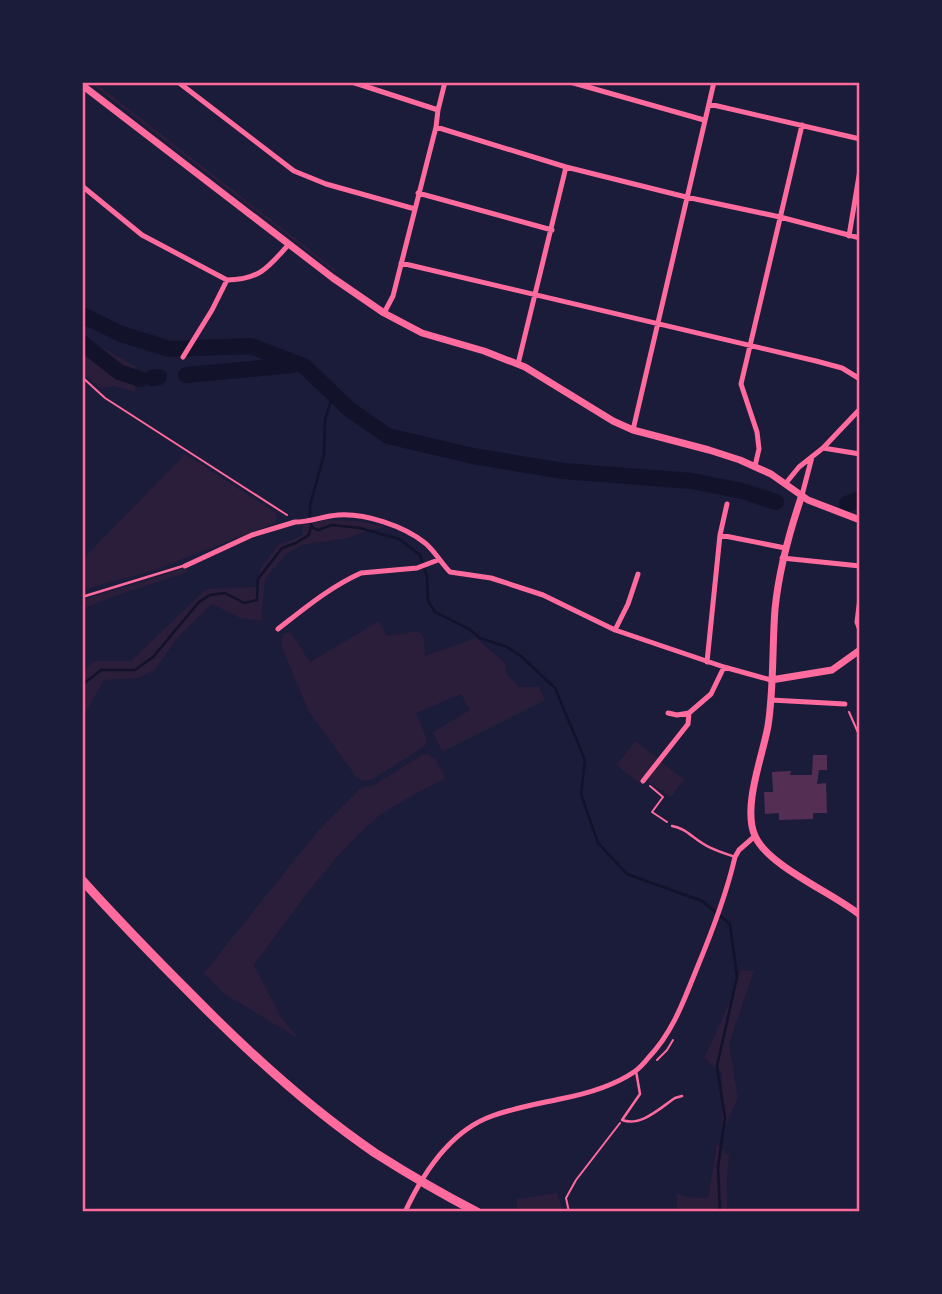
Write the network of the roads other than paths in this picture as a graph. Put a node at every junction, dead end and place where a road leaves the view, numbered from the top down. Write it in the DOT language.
graph roads {
  1 [pos="178,82"];
  2 [pos="445,82"];
  3 [pos="570,82"];
  4 [pos="714,82"];
  5 [pos="356,83"];
  6 [pos="82,85"];
  7 [pos="709,104"];
  8 [pos="438,110"];
  9 [pos="704,120"];
  10 [pos="802,125"];
  11 [pos="436,127"];
  12 [pos="860,139"];
  13 [pos="566,167"];
  14 [pos="860,170"];
  15 [pos="82,186"];
  16 [pos="418,193"];
  17 [pos="686,197"];
  18 [pos="415,209"];
  19 [pos="780,217"];
  20 [pos="552,230"];
  21 [pos="849,236"];
  22 [pos="860,238"];
  23 [pos="289,244"];
  24 [pos="401,262"];
  25 [pos="227,280"];
  26 [pos="536,295"];
  27 [pos="384,313"];
  28 [pos="658,324"];
  29 [pos="750,345"];
  30 [pos="183,357"];
  31 [pos="518,364"];
  32 [pos="860,379"];
  33 [pos="860,409"];
  34 [pos="633,430"];
  35 [pos="823,448"];
  36 [pos="860,454"];
  37 [pos="812,457"];
  38 [pos="755,466"];
  39 [pos="786,483"];
  40 [pos="802,495"];
  41 [pos="727,504"];
  42 [pos="860,520"];
  43 [pos="720,535"];
  44 [pos="785,548"];
  45 [pos="782,558"];
  46 [pos="435,561"];
  47 [pos="184,566"];
  48 [pos="860,566"];
  49 [pos="638,574"];
  50 [pos="82,597"];
  51 [pos="860,598"];
  52 [pos="278,629"];
  53 [pos="860,630"];
  54 [pos="615,631"];
  55 [pos="860,650"];
  56 [pos="707,662"];
  57 [pos="723,667"];
  58 [pos="771,680"];
  59 [pos="771,699"];
  60 [pos="845,704"];
  61 [pos="668,713"];
  62 [pos="689,713"];
  63 [pos="643,781"];
  64 [pos="672,826"];
  65 [pos="755,836"];
  66 [pos="735,857"];
  67 [pos="82,880"];
  68 [pos="859,912"];
  69 [pos="636,1071"];
  70 [pos="682,1096"];
  71 [pos="404,1212"];
  72 [pos="477,1212"];
  1 -- 18 [label="street"];
  2 -- 8 [label="street"];
  3 -- 9 [label="street"];
  4 -- 7 [label="street"];
  5 -- 8 [label="street"];
  6 -- 23 [label="street"];
  7 -- 9 [label="street"];
  7 -- 10 [label="street"];
  8 -- 11 [label="street"];
  9 -- 17 [label="street"];
  10 -- 12 [label="street"];
  10 -- 19 [label="street"];
  11 -- 13 [label="street"];
  11 -- 16 [label="street"];
  13 -- 17 [label="street"];
  13 -- 20 [label="street"];
  14 -- 21 [label="street"];
  15 -- 25 [label="street"];
  16 -- 18 [label="street"];
  16 -- 20 [label="street"];
  17 -- 19 [label="street"];
  17 -- 28 [label="street"];
  18 -- 24 [label="street"];
  19 -- 21 [label="street"];
  19 -- 29 [label="street"];
  20 -- 26 [label="street"];
  21 -- 22 [label="street"];
  23 -- 25 [label="street"];
  23 -- 27 [label="street"];
  24 -- 26 [label="street"];
  24 -- 27 [label="street"];
  25 -- 30 [label="street"];
  26 -- 28 [label="street"];
  26 -- 31 [label="street"];
  27 -- 31 [label="street"];
  28 -- 29 [label="street"];
  28 -- 34 [label="street"];
  29 -- 32 [label="street"];
  29 -- 38 [label="street"];
  31 -- 34 [label="street"];
  33 -- 35 [label="street"];
  34 -- 38 [label="street"];
  35 -- 36 [label="street"];
  35 -- 37 [label="street"];
  37 -- 39 [label="street"];
  37 -- 40 [label="street"];
  38 -- 39 [label="street"];
  39 -- 40 [label="street"];
  40 -- 42 [label="street"];
  40 -- 44 [label="street"];
  41 -- 43 [label="street"];
  43 -- 44 [label="street"];
  43 -- 56 [label="street"];
  44 -- 45 [label="street"];
  45 -- 48 [label="street"];
  45 -- 58 [label="street"];
  46 -- 47 [label="street"];
  46 -- 52 [label="street"];
  46 -- 54 [label="street"];
  47 -- 50 [label="lane"];
  49 -- 54 [label="street"];
  51 -- 53 [label="street"];
  54 -- 56 [label="street"];
  55 -- 58 [label="street"];
  56 -- 57 [label="street"];
  57 -- 58 [label="street"];
  57 -- 62 [label="street"];
  58 -- 59 [label="street"];
  59 -- 60 [label="street"];
  59 -- 65 [label="street"];
  61 -- 62 [label="street"];
  62 -- 63 [label="street"];
  64 -- 66 [label="lane"];
  65 -- 66 [label="street"];
  65 -- 68 [label="street"];
  66 -- 69 [label="street"];
  67 -- 72 [label="main road"];
  69 -- 70 [label="lane"];
  69 -- 71 [label="street"];
}
